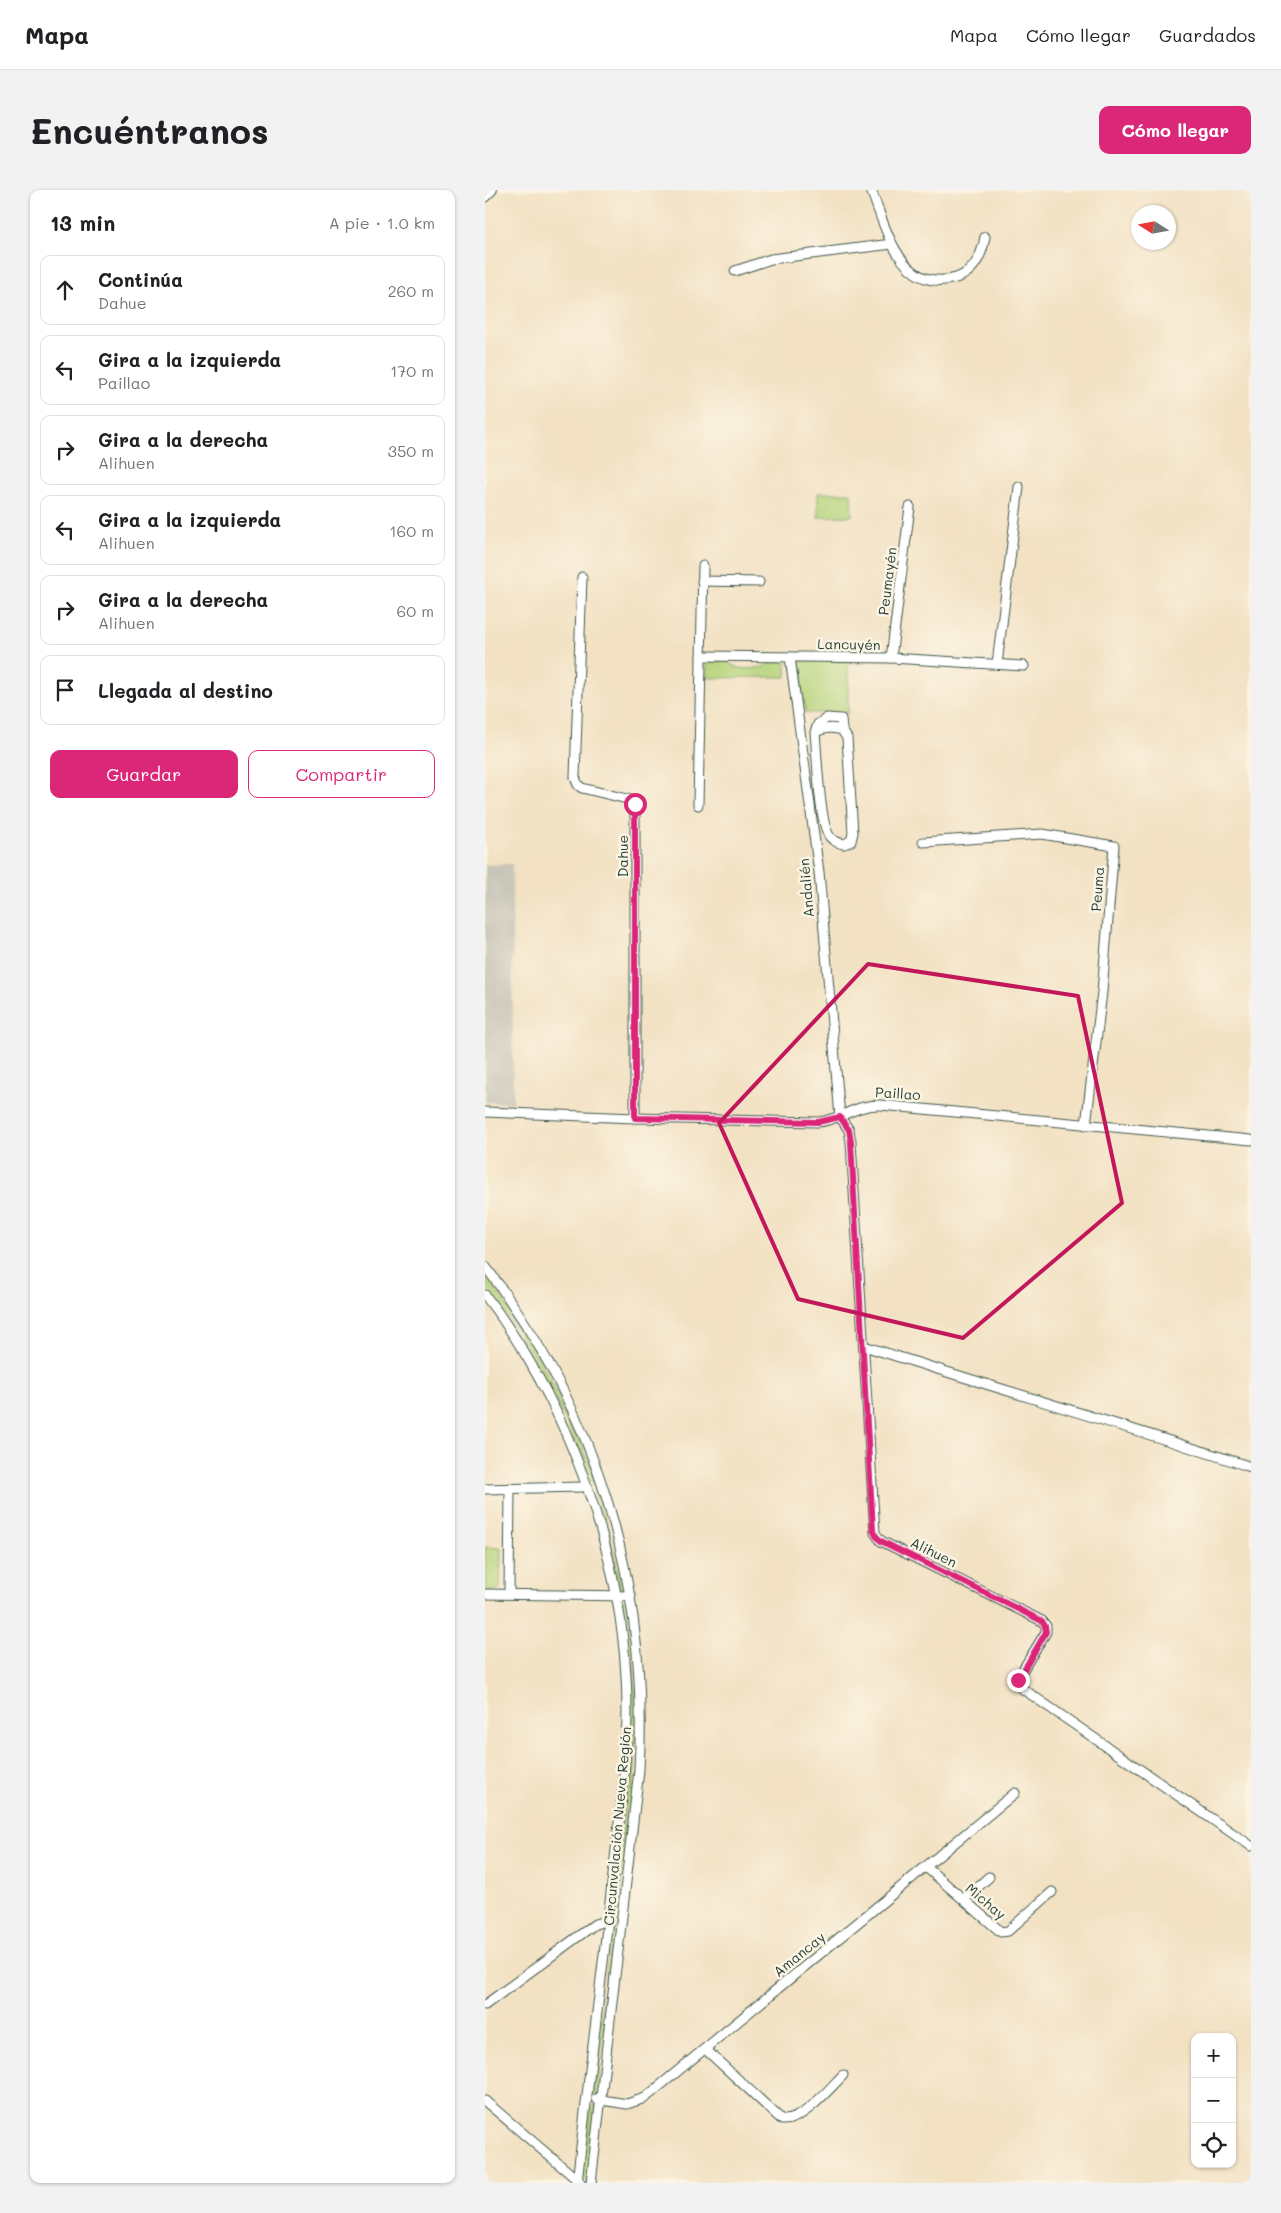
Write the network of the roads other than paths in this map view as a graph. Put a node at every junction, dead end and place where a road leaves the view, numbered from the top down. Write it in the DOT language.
graph roads {
  1 [pos="871,190"];
  2 [pos="985,237"];
  3 [pos="892,244"];
  4 [pos="735,271"];
  5 [pos="1019,487"];
  6 [pos="910,506"];
  7 [pos="703,566"];
  8 [pos="581,577"];
  9 [pos="702,581"];
  10 [pos="759,582"];
  11 [pos="701,656"];
  12 [pos="790,657"];
  13 [pos="891,658"];
  14 [pos="997,664"];
  15 [pos="1024,666"];
  16 [pos="698,805"];
  17 [pos="833,840"];
  18 [pos="815,842"];
  19 [pos="923,842"];
  20 [pos="485,1112"];
  21 [pos="840,1117"];
  22 [pos="635,1118"];
  23 [pos="1086,1125"];
  24 [pos="1251,1140"];
  25 [pos="485,1266"];
  26 [pos="485,1295"];
  27 [pos="864,1346"];
  28 [pos="1251,1466"];
  29 [pos="602,1484"];
  30 [pos="510,1488"];
  31 [pos="585,1488"];
  32 [pos="485,1489"];
  33 [pos="485,1594"];
  34 [pos="509,1594"];
  35 [pos="615,1596"];
  36 [pos="631,1596"];
  37 [pos="1015,1793"];
  38 [pos="1251,1846"];
  39 [pos="926,1868"];
  40 [pos="989,1877"];
  41 [pos="1052,1892"];
  42 [pos="964,1899"];
  43 [pos="609,1920"];
  44 [pos="485,2005"];
  45 [pos="705,2049"];
  46 [pos="843,2075"];
  47 [pos="588,2098"];
  48 [pos="601,2100"];
  49 [pos="485,2101"];
  50 [pos="581,2159"];
  51 [pos="558,2162"];
  52 [pos="579,2182"];
  53 [pos="591,2183"];
  1 -- 3 [label="street"];
  2 -- 3 [label="street"];
  3 -- 4 [label="street"];
  5 -- 14 [label="street"];
  6 -- 13 [label="street, Peumayén"];
  7 -- 9 [label="street"];
  8 -- 22 [label="street, Dahue"];
  9 -- 10 [label="street"];
  9 -- 11 [label="street"];
  11 -- 12 [label="street, Lancuyén"];
  11 -- 16 [label="street"];
  12 -- 13 [label="street, Lancuyén"];
  12 -- 18 [label="street, Andalién"];
  13 -- 14 [label="street, Lancuyén"];
  14 -- 15 [label="street, Lancuyén"];
  17 -- 17 [label="street"];
  17 -- 18 [label="street"];
  18 -- 21 [label="street, Andalién"];
  19 -- 23 [label="street, Peuma"];
  20 -- 22 [label="street, Paillao"];
  21 -- 22 [label="street, Paillao"];
  21 -- 23 [label="street, Paillao"];
  21 -- 27 [label="street, Alihuen"];
  23 -- 24 [label="street, Paillao"];
  25 -- 29 [label="street, Circunvalación Nueva Región"];
  26 -- 31 [label="street, Circunvalación Nueva Región"];
  27 -- 28 [label="street"];
  27 -- 38 [label="street, Alihuen"];
  29 -- 31 [label="street"];
  29 -- 36 [label="street, Circunvalación Nueva Región"];
  30 -- 31 [label="street"];
  30 -- 32 [label="street"];
  30 -- 34 [label="street"];
  31 -- 35 [label="street, Circunvalación Nueva Región"];
  33 -- 34 [label="street"];
  34 -- 35 [label="street"];
  35 -- 36 [label="street"];
  35 -- 43 [label="street, Circunvalación Nueva Región"];
  36 -- 48 [label="street, Circunvalación Nueva Región"];
  37 -- 39 [label="street, Amancay"];
  39 -- 42 [label="street, Michay"];
  39 -- 45 [label="street, Amancay"];
  40 -- 42 [label="street"];
  41 -- 42 [label="street, Michay"];
  43 -- 44 [label="street"];
  43 -- 47 [label="street, Circunvalación Nueva Región"];
  45 -- 46 [label="street"];
  45 -- 48 [label="street, Amancay"];
  47 -- 48 [label="street, Amancay"];
  47 -- 50 [label="street, Circunvalación Nueva Región"];
  48 -- 53 [label="street, Circunvalación Nueva Región"];
  49 -- 51 [label="street"];
  50 -- 51 [label="street"];
  50 -- 52 [label="street, Circunvalación Nueva Región"];
  51 -- 52 [label="street"];
}
